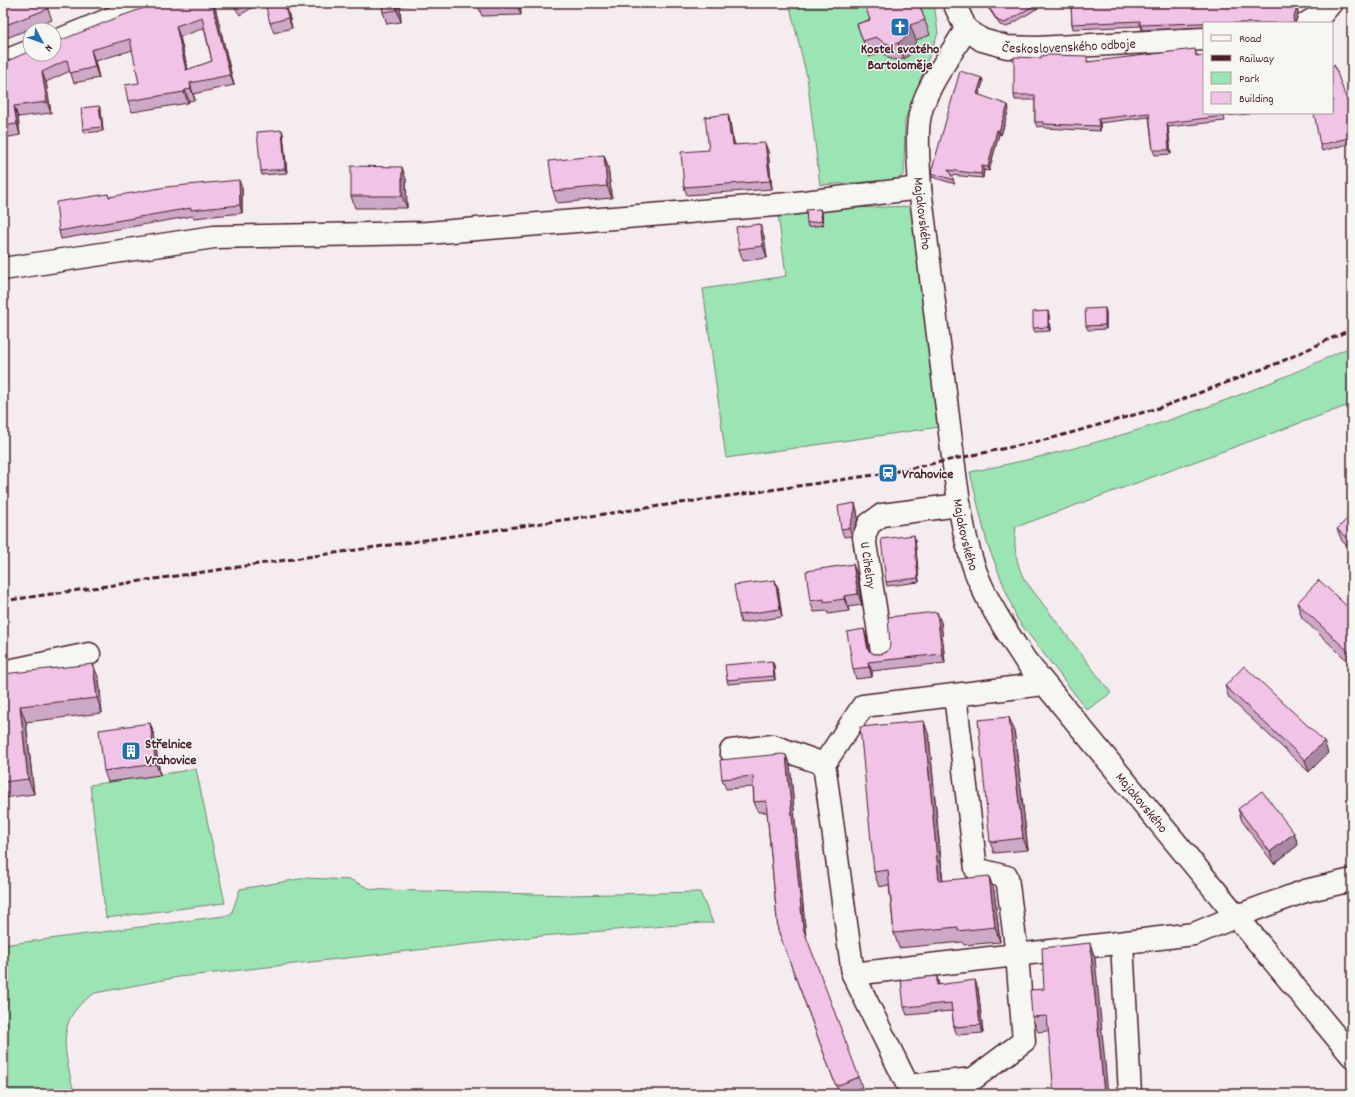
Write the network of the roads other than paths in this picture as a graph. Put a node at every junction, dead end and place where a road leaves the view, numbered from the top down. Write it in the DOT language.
graph roads {
  1 [pos="149,3"];
  2 [pos="954,3"];
  3 [pos="1331,3"];
  4 [pos="1309,22"];
  5 [pos="966,29"];
  6 [pos="62,39"];
  7 [pos="1203,39"];
  8 [pos="22,54"];
  9 [pos="3,62"];
  10 [pos="920,188"];
  11 [pos="3,269"];
  12 [pos="959,505"];
  13 [pos="882,652"];
  14 [pos="89,654"];
  15 [pos="3,672"];
  16 [pos="1044,684"];
  17 [pos="955,695"];
  18 [pos="731,751"];
  19 [pos="824,764"];
  20 [pos="1352,880"];
  21 [pos="1237,916"];
  22 [pos="1122,943"];
  23 [pos="1017,955"];
  24 [pos="852,974"];
  25 [pos="1352,1056"];
  26 [pos="1130,1094"];
  1 -- 6 [label="street"];
  2 -- 5 [label="street"];
  3 -- 4 [label="street"];
  5 -- 7 [label="street, Československého odboje"];
  5 -- 10 [label="street, Majakovského"];
  8 -- 9 [label="street"];
  10 -- 11 [label="street"];
  10 -- 12 [label="street, Majakovského"];
  12 -- 13 [label="street, U Cihelny"];
  12 -- 16 [label="street, Majakovského"];
  14 -- 15 [label="street"];
  16 -- 17 [label="street"];
  16 -- 21 [label="street, Majakovského"];
  17 -- 19 [label="street"];
  17 -- 23 [label="street"];
  18 -- 19 [label="street"];
  19 -- 24 [label="street"];
  20 -- 21 [label="street"];
  21 -- 22 [label="street"];
  21 -- 25 [label="street, Majakovského"];
  22 -- 23 [label="street"];
  22 -- 26 [label="street"];
  23 -- 24 [label="street"];
  23 -- 24 [label="street"];
}
